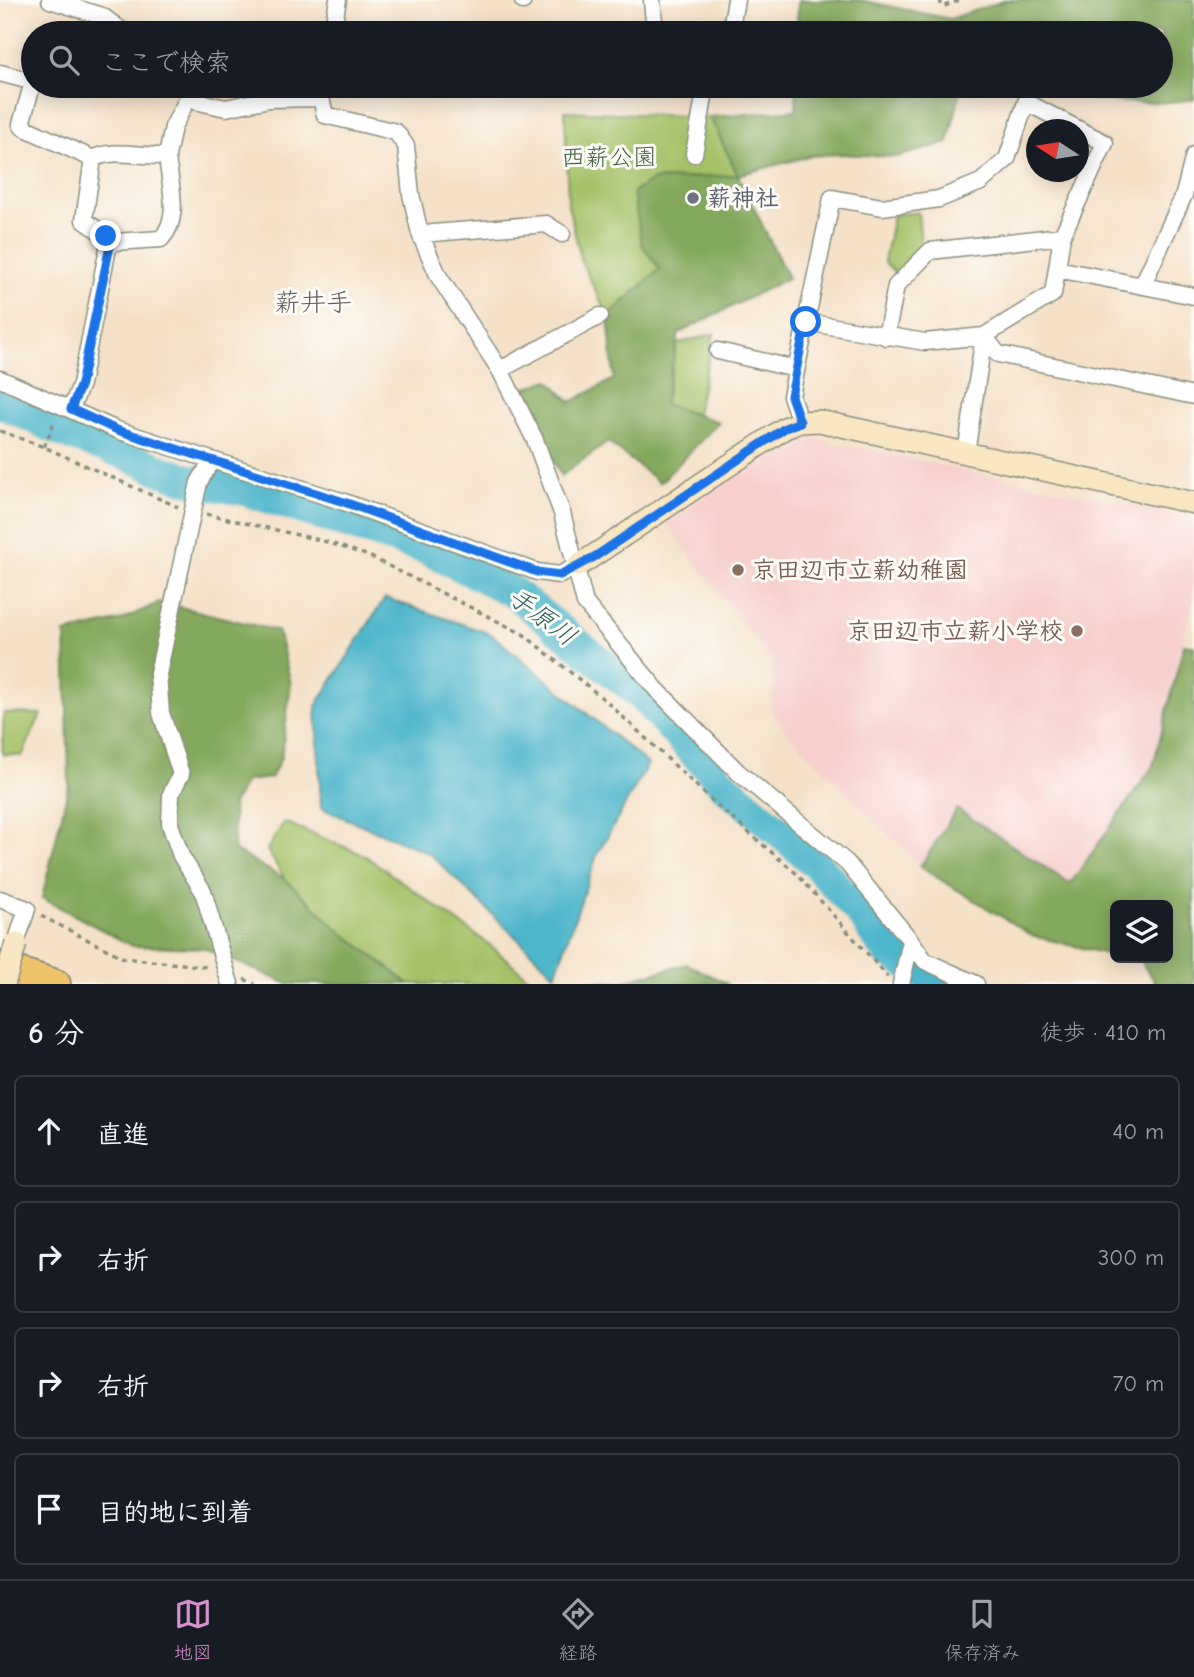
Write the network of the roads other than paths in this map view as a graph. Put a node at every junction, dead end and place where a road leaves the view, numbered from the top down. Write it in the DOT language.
graph roads {
  1 [pos="50,0"];
  2 [pos="338,0"];
  3 [pos="652,0"];
  4 [pos="736,0"];
  5 [pos="109,21"];
  6 [pos="334,21"];
  7 [pos="654,21"];
  8 [pos="732,21"];
  9 [pos="0,73"];
  10 [pos="21,79"];
  11 [pos="29,98"];
  12 [pos="185,98"];
  13 [pos="193,98"];
  14 [pos="277,98"];
  15 [pos="324,98"];
  16 [pos="704,98"];
  17 [pos="694,154"];
  18 [pos="1194,155"];
  19 [pos="167,156"];
  20 [pos="93,159"];
  21 [pos="420,234"];
  22 [pos="562,234"];
  23 [pos="1062,236"];
  24 [pos="110,246"];
  25 [pos="1057,270"];
  26 [pos="1142,286"];
  27 [pos="1194,296"];
  28 [pos="600,316"];
  29 [pos="806,322"];
  30 [pos="984,336"];
  31 [pos="886,337"];
  32 [pos="718,351"];
  33 [pos="796,369"];
  34 [pos="500,370"];
  35 [pos="0,379"];
  36 [pos="1194,396"];
  37 [pos="67,407"];
  38 [pos="800,422"];
  39 [pos="965,453"];
  40 [pos="211,462"];
  41 [pos="1194,503"];
  42 [pos="578,566"];
  43 [pos="0,899"];
  44 [pos="16,943"];
  45 [pos="910,945"];
  46 [pos="0,966"];
  47 [pos="0,976"];
  48 [pos="227,976"];
  49 [pos="899,983"];
  50 [pos="4,984"];
  51 [pos="24,984"];
  52 [pos="56,984"];
  53 [pos="976,984"];
  1 -- 5 [label="street"];
  2 -- 6 [label="street"];
  3 -- 7 [label="street"];
  4 -- 8 [label="street"];
  9 -- 10 [label="street"];
  11 -- 20 [label="street"];
  12 -- 19 [label="street"];
  13 -- 14 [label="street"];
  15 -- 21 [label="street"];
  16 -- 17 [label="street"];
  18 -- 26 [label="street"];
  19 -- 20 [label="street"];
  19 -- 24 [label="street"];
  20 -- 24 [label="street"];
  21 -- 22 [label="street"];
  21 -- 34 [label="street"];
  23 -- 25 [label="street"];
  23 -- 29 [label="street"];
  23 -- 31 [label="street"];
  24 -- 37 [label="street"];
  25 -- 26 [label="street"];
  25 -- 30 [label="street"];
  26 -- 27 [label="street"];
  28 -- 34 [label="street"];
  29 -- 31 [label="street"];
  29 -- 33 [label="street"];
  30 -- 31 [label="street"];
  30 -- 36 [label="street"];
  30 -- 39 [label="street"];
  32 -- 33 [label="street"];
  33 -- 38 [label="street"];
  34 -- 42 [label="street"];
  35 -- 37 [label="street"];
  37 -- 40 [label="street"];
  38 -- 39 [label="street"];
  38 -- 42 [label="street"];
  39 -- 41 [label="street"];
  40 -- 42 [label="street"];
  40 -- 48 [label="street"];
  42 -- 45 [label="street"];
  43 -- 44 [label="street"];
  44 -- 50 [label="street, bridge"];
  45 -- 49 [label="street"];
  45 -- 53 [label="street"];
  46 -- 52 [label="highway"];
  47 -- 51 [label="highway"];
}
